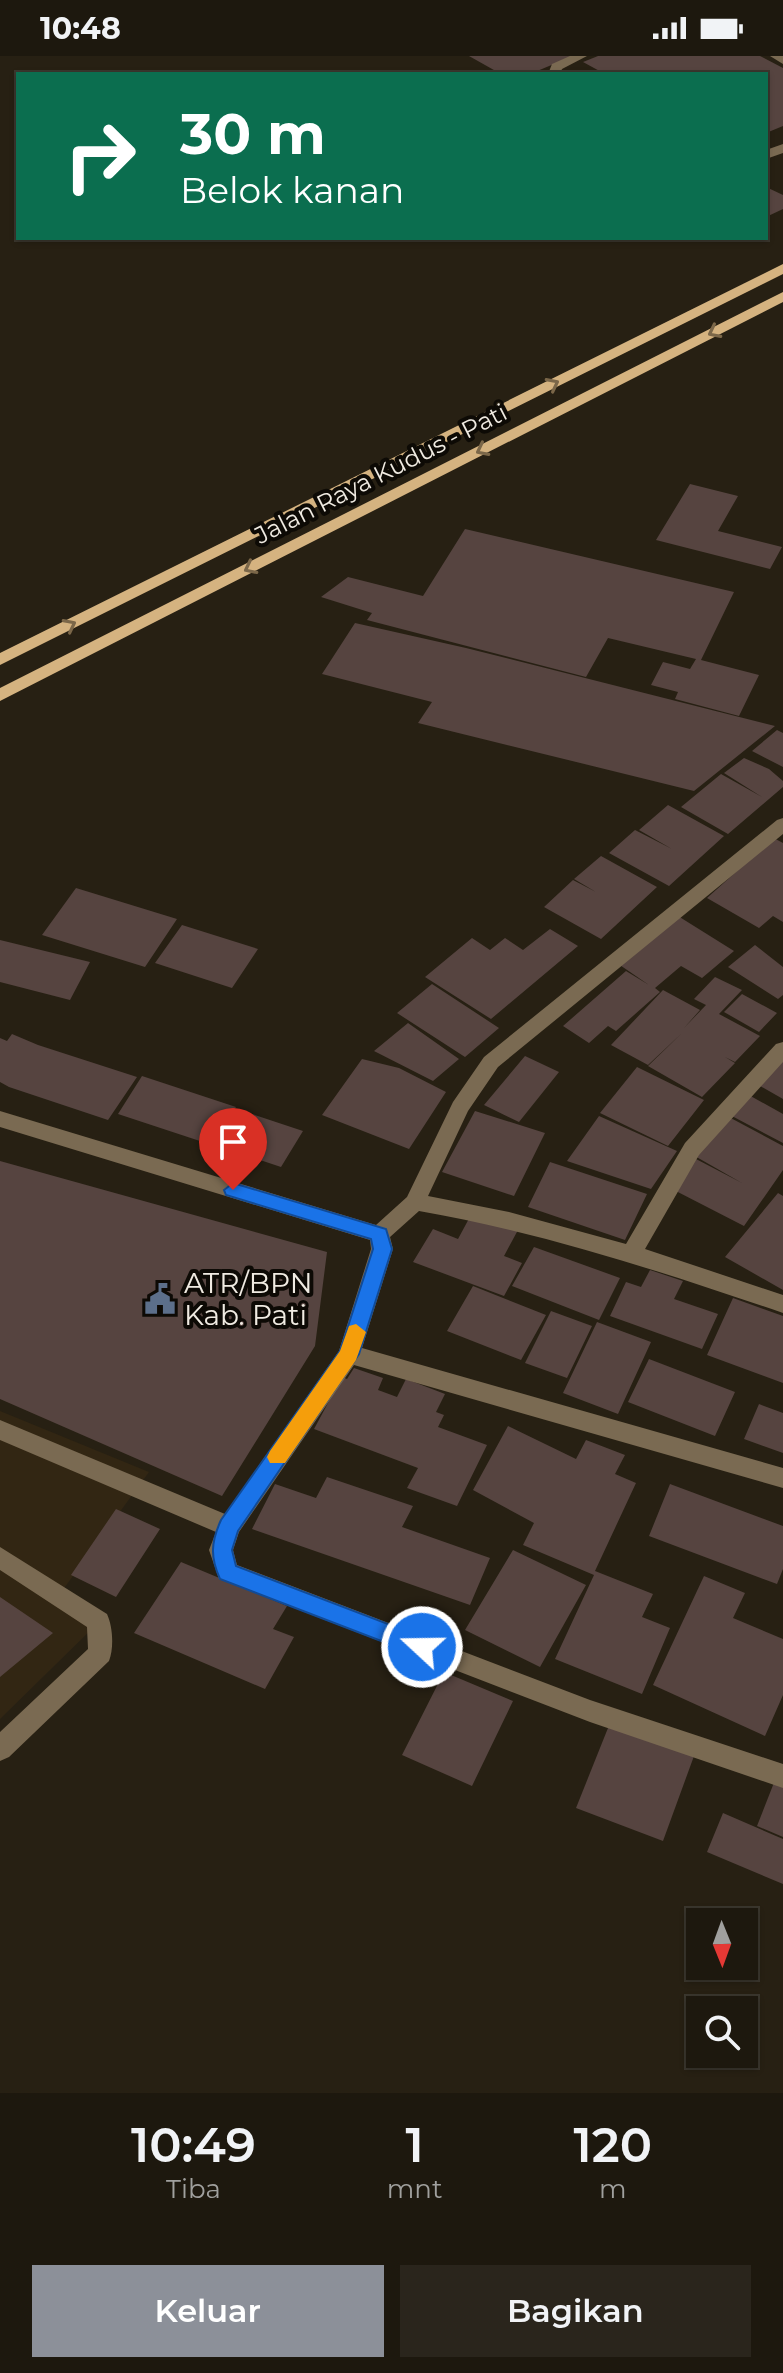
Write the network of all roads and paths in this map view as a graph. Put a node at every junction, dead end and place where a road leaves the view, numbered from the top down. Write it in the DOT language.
graph roads {
  1 [pos="581,56"];
  2 [pos="776,56"];
  3 [pos="783,60"];
  4 [pos="555,72"];
  5 [pos="783,268"];
  6 [pos="783,296"];
  7 [pos="0,660"];
  8 [pos="0,695"];
  9 [pos="782,826"];
  10 [pos="783,1049"];
  11 [pos="0,1119"];
  12 [pos="415,1202"];
  13 [pos="379,1234"];
  14 [pos="633,1251"];
  15 [pos="783,1304"];
  16 [pos="349,1354"];
  17 [pos="0,1430"];
  18 [pos="783,1478"];
  19 [pos="229,1527"];
  20 [pos="0,1557"];
  21 [pos="0,1749"];
  22 [pos="783,1776"];
  1 -- 4 [label="street"];
  2 -- 3 [label="street"];
  7 -- 5 [label="main road, Jalan Raya Kudus - Pati, one-way"];
  6 -- 8 [label="main road, Jalan Raya Kudus - Pati, one-way"];
  9 -- 12 [label="street"];
  10 -- 14 [label="street"];
  11 -- 13 [label="street"];
  12 -- 13 [label="street"];
  12 -- 14 [label="street"];
  13 -- 16 [label="street"];
  14 -- 15 [label="street"];
  16 -- 18 [label="street"];
  16 -- 19 [label="street"];
  17 -- 19 [label="street"];
  19 -- 22 [label="street"];
  20 -- 21 [label="street"];
}
